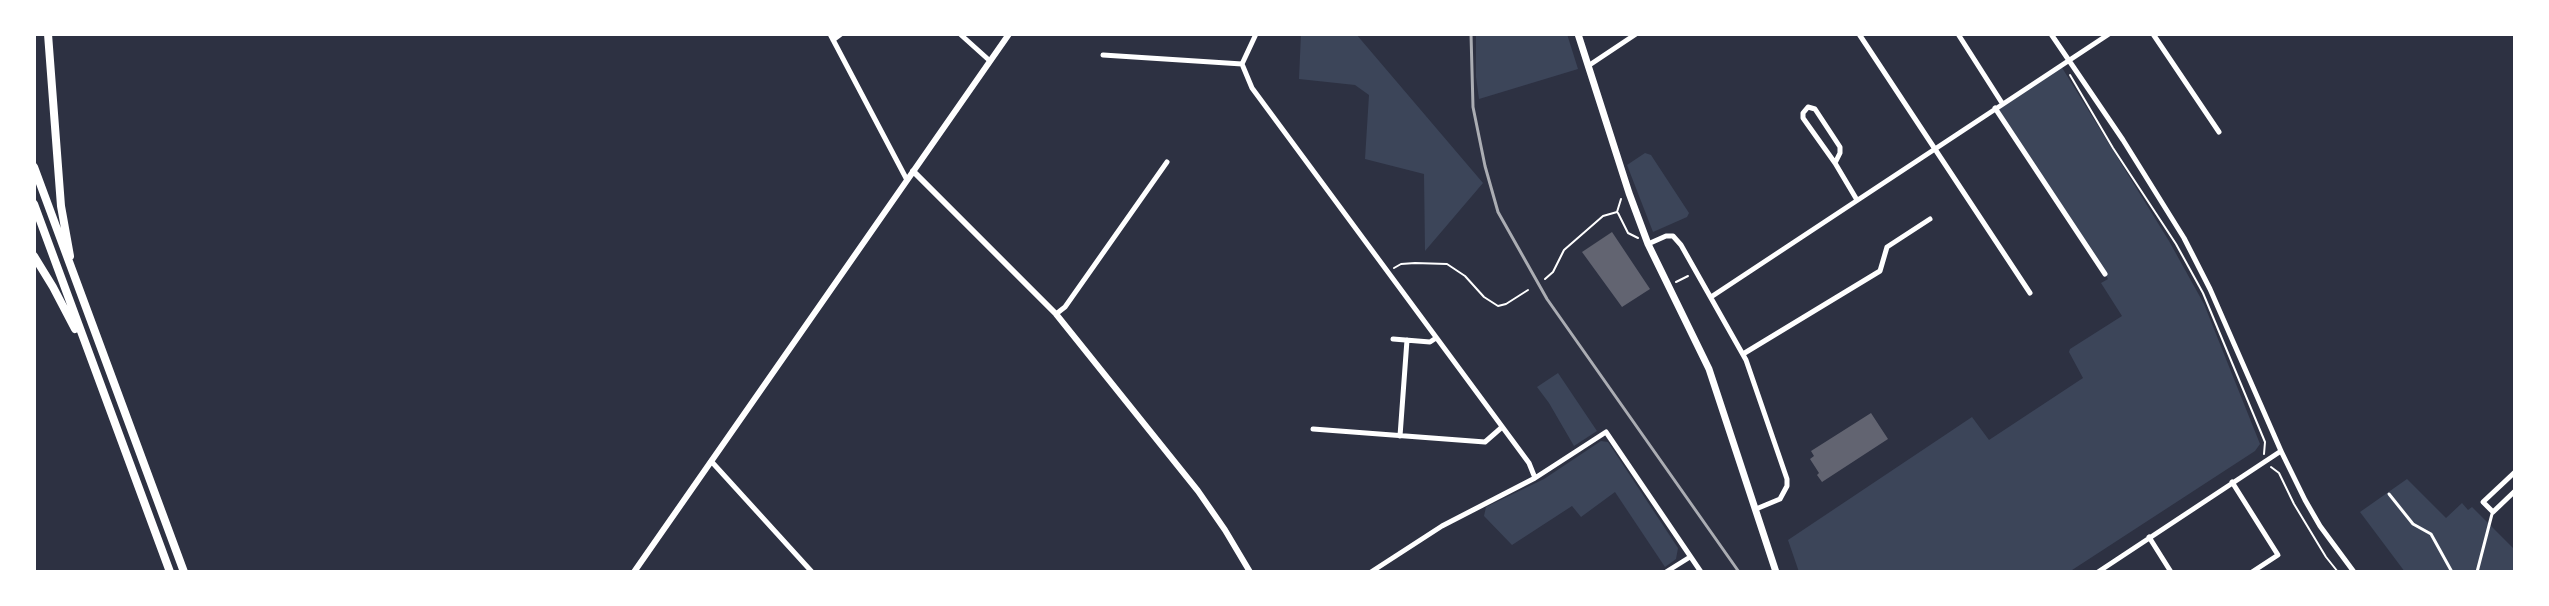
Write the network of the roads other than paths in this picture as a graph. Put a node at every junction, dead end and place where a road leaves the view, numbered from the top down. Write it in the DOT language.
graph roads {
  1 [pos="48,34"];
  2 [pos="841,34"];
  3 [pos="960,34"];
  4 [pos="1009,34"];
  5 [pos="1256,34"];
  6 [pos="1578,34"];
  7 [pos="1636,34"];
  8 [pos="1859,34"];
  9 [pos="1958,34"];
  10 [pos="2051,34"];
  11 [pos="2109,34"];
  12 [pos="2153,34"];
  13 [pos="832,37"];
  14 [pos="1103,55"];
  15 [pos="990,61"];
  16 [pos="2065,62"];
  17 [pos="1242,64"];
  18 [pos="1588,66"];
  19 [pos="2002,103"];
  20 [pos="1995,108"];
  21 [pos="2219,132"];
  22 [pos="1935,149"];
  23 [pos="1167,162"];
  24 [pos="1835,163"];
  25 [pos="34,167"];
  26 [pos="913,171"];
  27 [pos="907,180"];
  28 [pos="1857,200"];
  29 [pos="34,204"];
  30 [pos="1930,219"];
  31 [pos="1648,244"];
  32 [pos="34,256"];
  33 [pos="71,268"];
  34 [pos="2105,274"];
  35 [pos="2030,293"];
  36 [pos="1711,297"];
  37 [pos="1056,314"];
  38 [pos="1436,338"];
  39 [pos="1393,339"];
  40 [pos="1407,340"];
  41 [pos="86,350"];
  42 [pos="1743,354"];
  43 [pos="1501,428"];
  44 [pos="1313,429"];
  45 [pos="1400,436"];
  46 [pos="2281,451"];
  47 [pos="711,461"];
  48 [pos="2515,472"];
  49 [pos="1535,478"];
  50 [pos="2232,482"];
  51 [pos="2515,491"];
  52 [pos="2389,494"];
  53 [pos="1756,509"];
  54 [pos="2493,512"];
  55 [pos="2149,537"];
  56 [pos="1690,557"];
  57 [pos="170,572"];
  58 [pos="184,572"];
  59 [pos="634,572"];
  60 [pos="812,572"];
  61 [pos="1250,572"];
  62 [pos="1371,572"];
  63 [pos="1666,572"];
  64 [pos="1701,572"];
  65 [pos="1776,572"];
  66 [pos="2098,572"];
  67 [pos="2171,572"];
  68 [pos="2252,572"];
  69 [pos="2354,572"];
  70 [pos="2452,572"];
  71 [pos="2477,572"];
  1 -- 33 [label="highway"];
  2 -- 13 [label="street"];
  3 -- 15 [label="street"];
  4 -- 15 [label="street"];
  5 -- 17 [label="street"];
  6 -- 18 [label="main road"];
  7 -- 18 [label="street"];
  8 -- 22 [label="street"];
  9 -- 19 [label="street"];
  10 -- 16 [label="street"];
  11 -- 16 [label="street"];
  12 -- 21 [label="street"];
  13 -- 27 [label="street"];
  14 -- 17 [label="street"];
  15 -- 26 [label="street"];
  16 -- 19 [label="street"];
  16 -- 46 [label="street"];
  17 -- 38 [label="street"];
  18 -- 31 [label="main road"];
  19 -- 20 [label="street"];
  20 -- 22 [label="street"];
  20 -- 34 [label="street"];
  22 -- 28 [label="street"];
  22 -- 35 [label="street"];
  23 -- 37 [label="street"];
  24 -- 24 [label="street"];
  24 -- 28 [label="street"];
  25 -- 33 [label="highway"];
  26 -- 27 [label="street"];
  26 -- 37 [label="street"];
  27 -- 47 [label="street"];
  28 -- 36 [label="street"];
  29 -- 41 [label="highway"];
  30 -- 42 [label="street"];
  31 -- 36 [label="street"];
  31 -- 53 [label="main road"];
  32 -- 41 [label="highway"];
  33 -- 58 [label="highway"];
  36 -- 42 [label="street"];
  37 -- 61 [label="street"];
  38 -- 40 [label="street"];
  38 -- 43 [label="street"];
  39 -- 40 [label="street"];
  40 -- 45 [label="street"];
  41 -- 57 [label="highway"];
  42 -- 53 [label="street"];
  43 -- 45 [label="street"];
  43 -- 49 [label="street"];
  44 -- 45 [label="street"];
  46 -- 50 [label="street"];
  46 -- 69 [label="street"];
  47 -- 59 [label="street"];
  47 -- 60 [label="street"];
  48 -- 54 [label="street"];
  49 -- 56 [label="street"];
  49 -- 62 [label="street"];
  50 -- 55 [label="street"];
  50 -- 68 [label="street"];
  51 -- 54 [label="street"];
  52 -- 70 [label="street"];
  53 -- 65 [label="main road"];
  54 -- 71 [label="street"];
  55 -- 66 [label="street"];
  55 -- 67 [label="street"];
  56 -- 63 [label="street"];
  56 -- 64 [label="street"];
}
